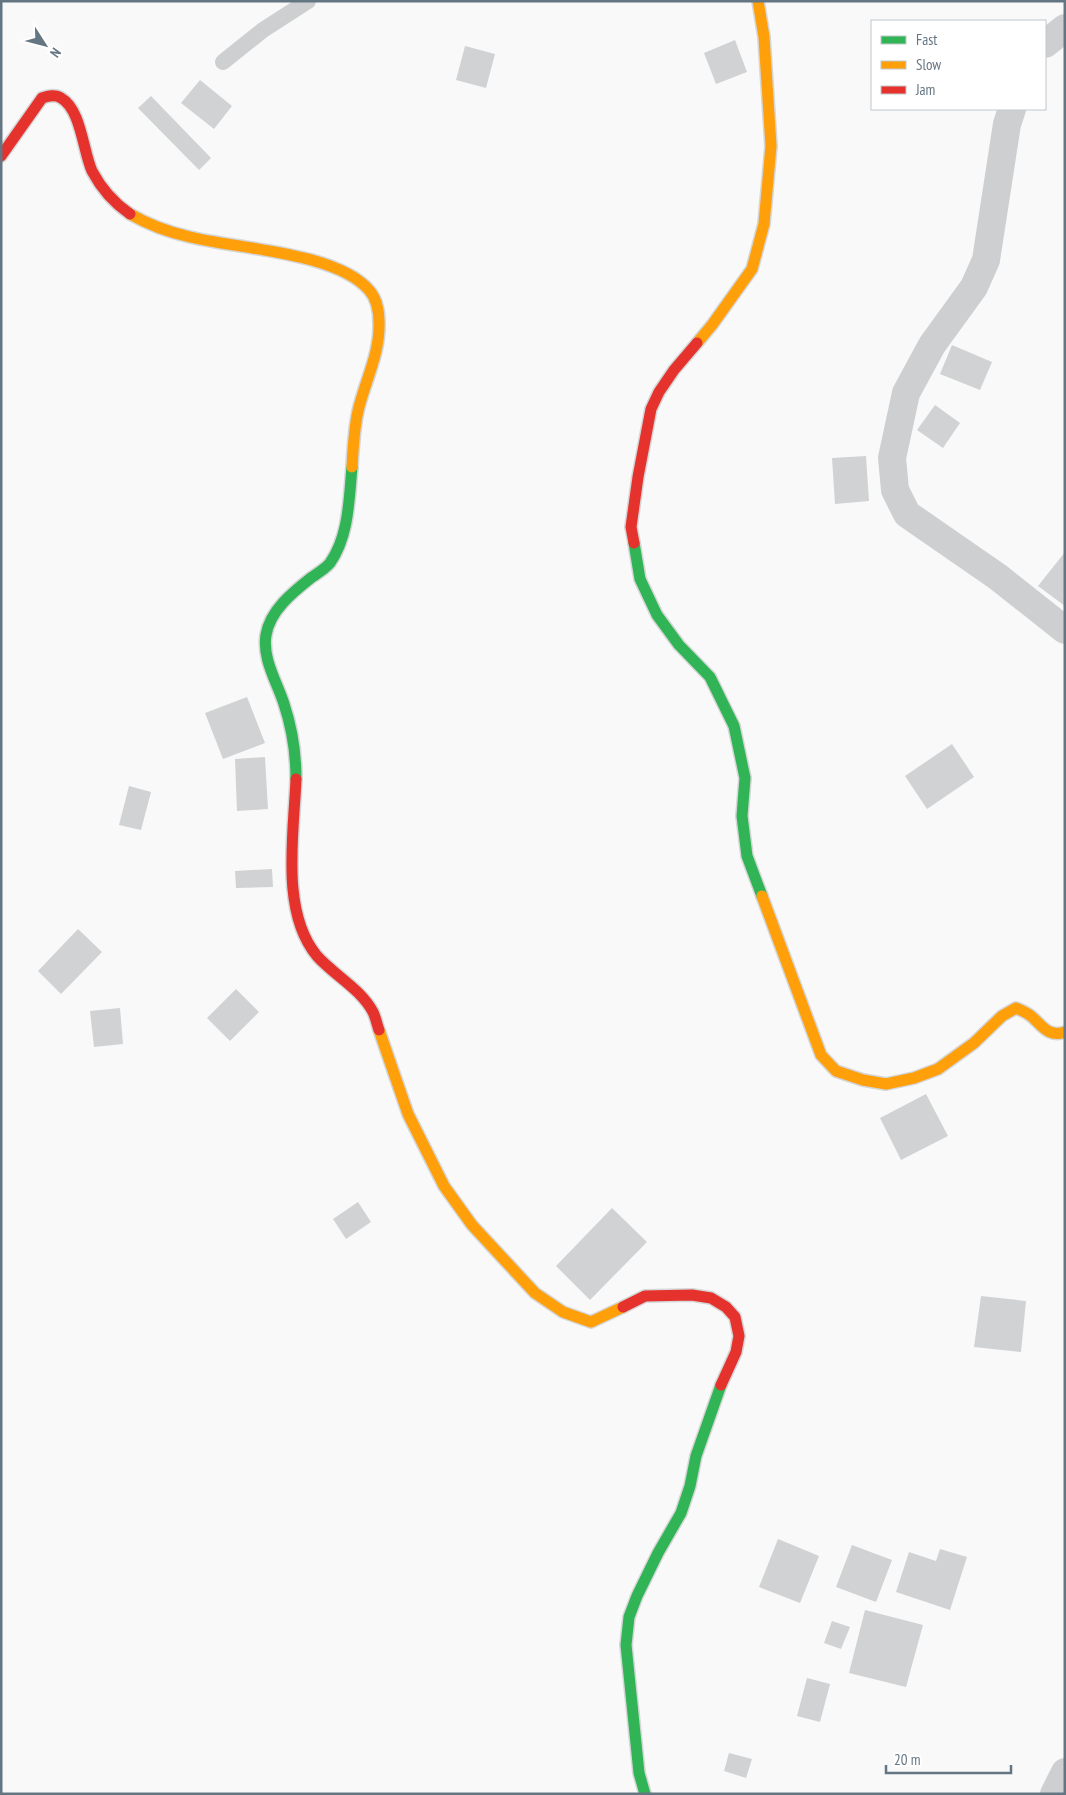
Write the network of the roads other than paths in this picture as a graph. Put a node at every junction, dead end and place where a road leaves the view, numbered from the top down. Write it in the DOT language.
graph roads {
  1 [pos="308,1"];
  2 [pos="758,1"];
  3 [pos="1065,28"];
  4 [pos="1046,43"];
  5 [pos="223,62"];
  6 [pos="1012,110"];
  7 [pos="1,156"];
  8 [pos="1065,630"];
  9 [pos="1065,1032"];
  10 [pos="1065,1772"];
  11 [pos="645,1794"];
  12 [pos="1054,1794"];
  1 -- 5 [label="lane"];
  2 -- 9 [label="street"];
  3 -- 4 [label="street"];
  6 -- 8 [label="street"];
  7 -- 11 [label="street"];
  10 -- 12 [label="street"];
}
